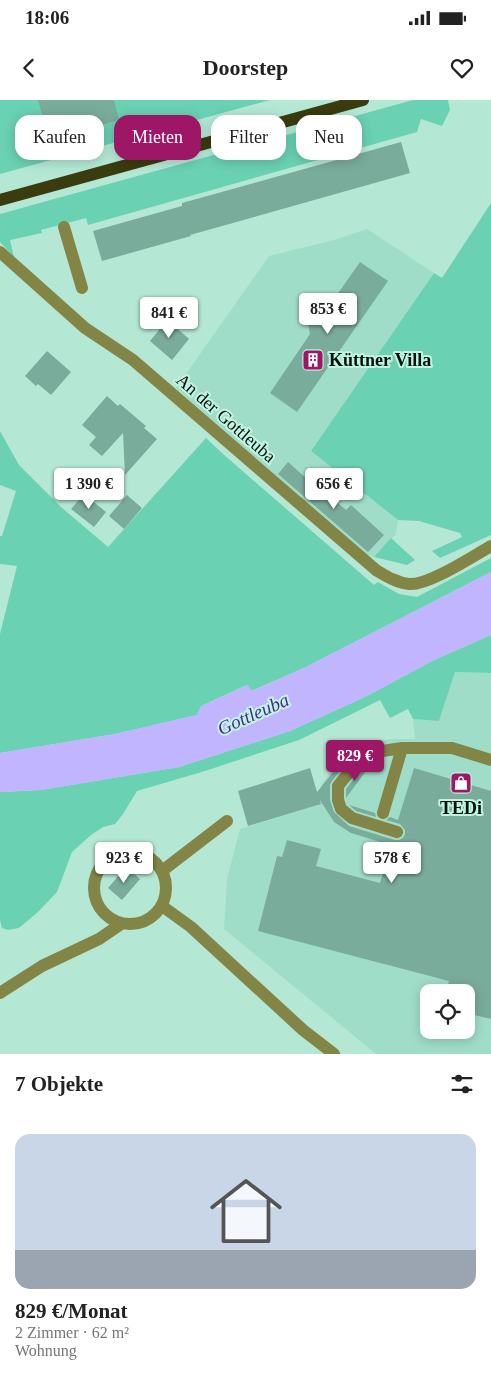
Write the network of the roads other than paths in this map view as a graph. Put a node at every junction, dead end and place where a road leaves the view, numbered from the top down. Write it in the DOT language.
graph roads {
  1 [pos="363,100"];
  2 [pos="0,200"];
  3 [pos="64,227"];
  4 [pos="0,252"];
  5 [pos="82,288"];
  6 [pos="491,546"];
  7 [pos="402,748"];
  8 [pos="491,760"];
  9 [pos="383,813"];
  10 [pos="227,821"];
  11 [pos="397,832"];
  12 [pos="162,871"];
  13 [pos="162,906"];
  14 [pos="121,924"];
  15 [pos="0,993"];
  16 [pos="334,1054"];
  1 -- 2 [label="main road"];
  3 -- 5 [label="street"];
  4 -- 6 [label="street, An der Gottleuba"];
  7 -- 8 [label="street"];
  7 -- 9 [label="street"];
  7 -- 11 [label="street"];
  10 -- 12 [label="street"];
  12 -- 13 [label="street"];
  12 -- 14 [label="street"];
  13 -- 14 [label="street"];
  13 -- 16 [label="street"];
  14 -- 15 [label="street"];
}
